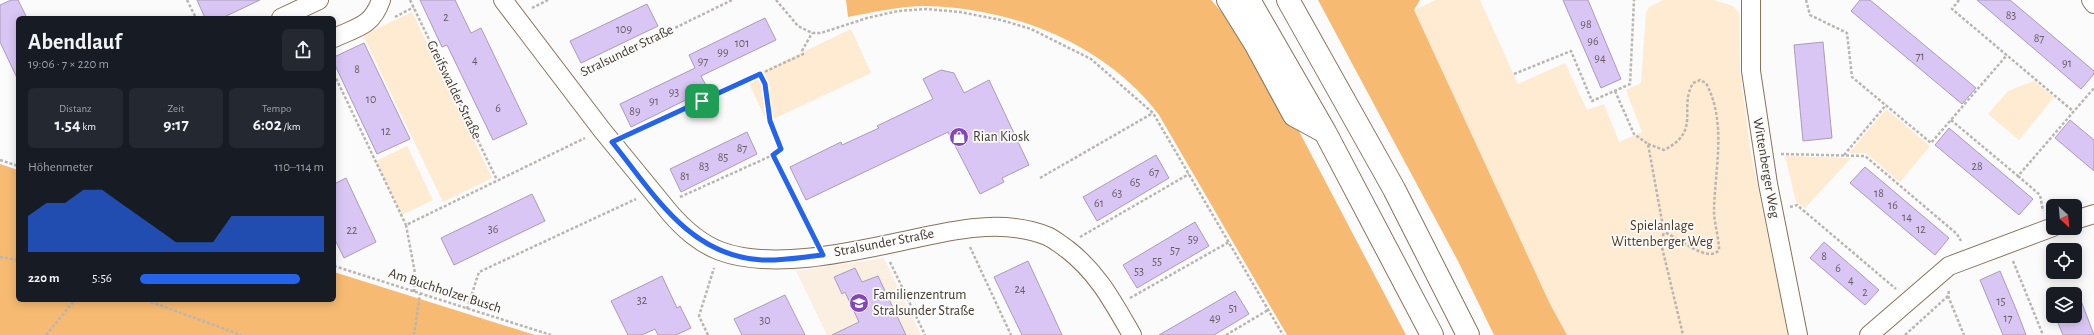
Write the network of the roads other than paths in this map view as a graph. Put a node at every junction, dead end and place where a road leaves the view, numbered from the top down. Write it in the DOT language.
graph roads {
  1 [pos="319,0"];
  2 [pos="381,0"];
  3 [pos="503,0"];
  4 [pos="1228,0"];
  5 [pos="1249,0"];
  6 [pos="1288,0"];
  7 [pos="1751,0"];
  8 [pos="2091,0"];
  9 [pos="2094,4"];
  10 [pos="285,16"];
  11 [pos="336,37"];
  12 [pos="1325,132"];
  13 [pos="2094,214"];
  14 [pos="2082,218"];
  15 [pos="2046,229"];
  16 [pos="1132,335"];
  17 [pos="1432,335"];
  18 [pos="1468,335"];
  19 [pos="1798,335"];
  20 [pos="1869,335"];
  1 -- 10 [label="street"];
  2 -- 11 [label="street"];
  3 -- 16 [label="street, Stralsunder Straße"];
  4 -- 12 [label="highway"];
  5 -- 12 [label="highway"];
  6 -- 18 [label="highway"];
  7 -- 19 [label="street, Wittenberger Weg"];
  8 -- 9 [label="street"];
  12 -- 17 [label="highway"];
  13 -- 14 [label="street"];
  15 -- 20 [label="street"];
}
